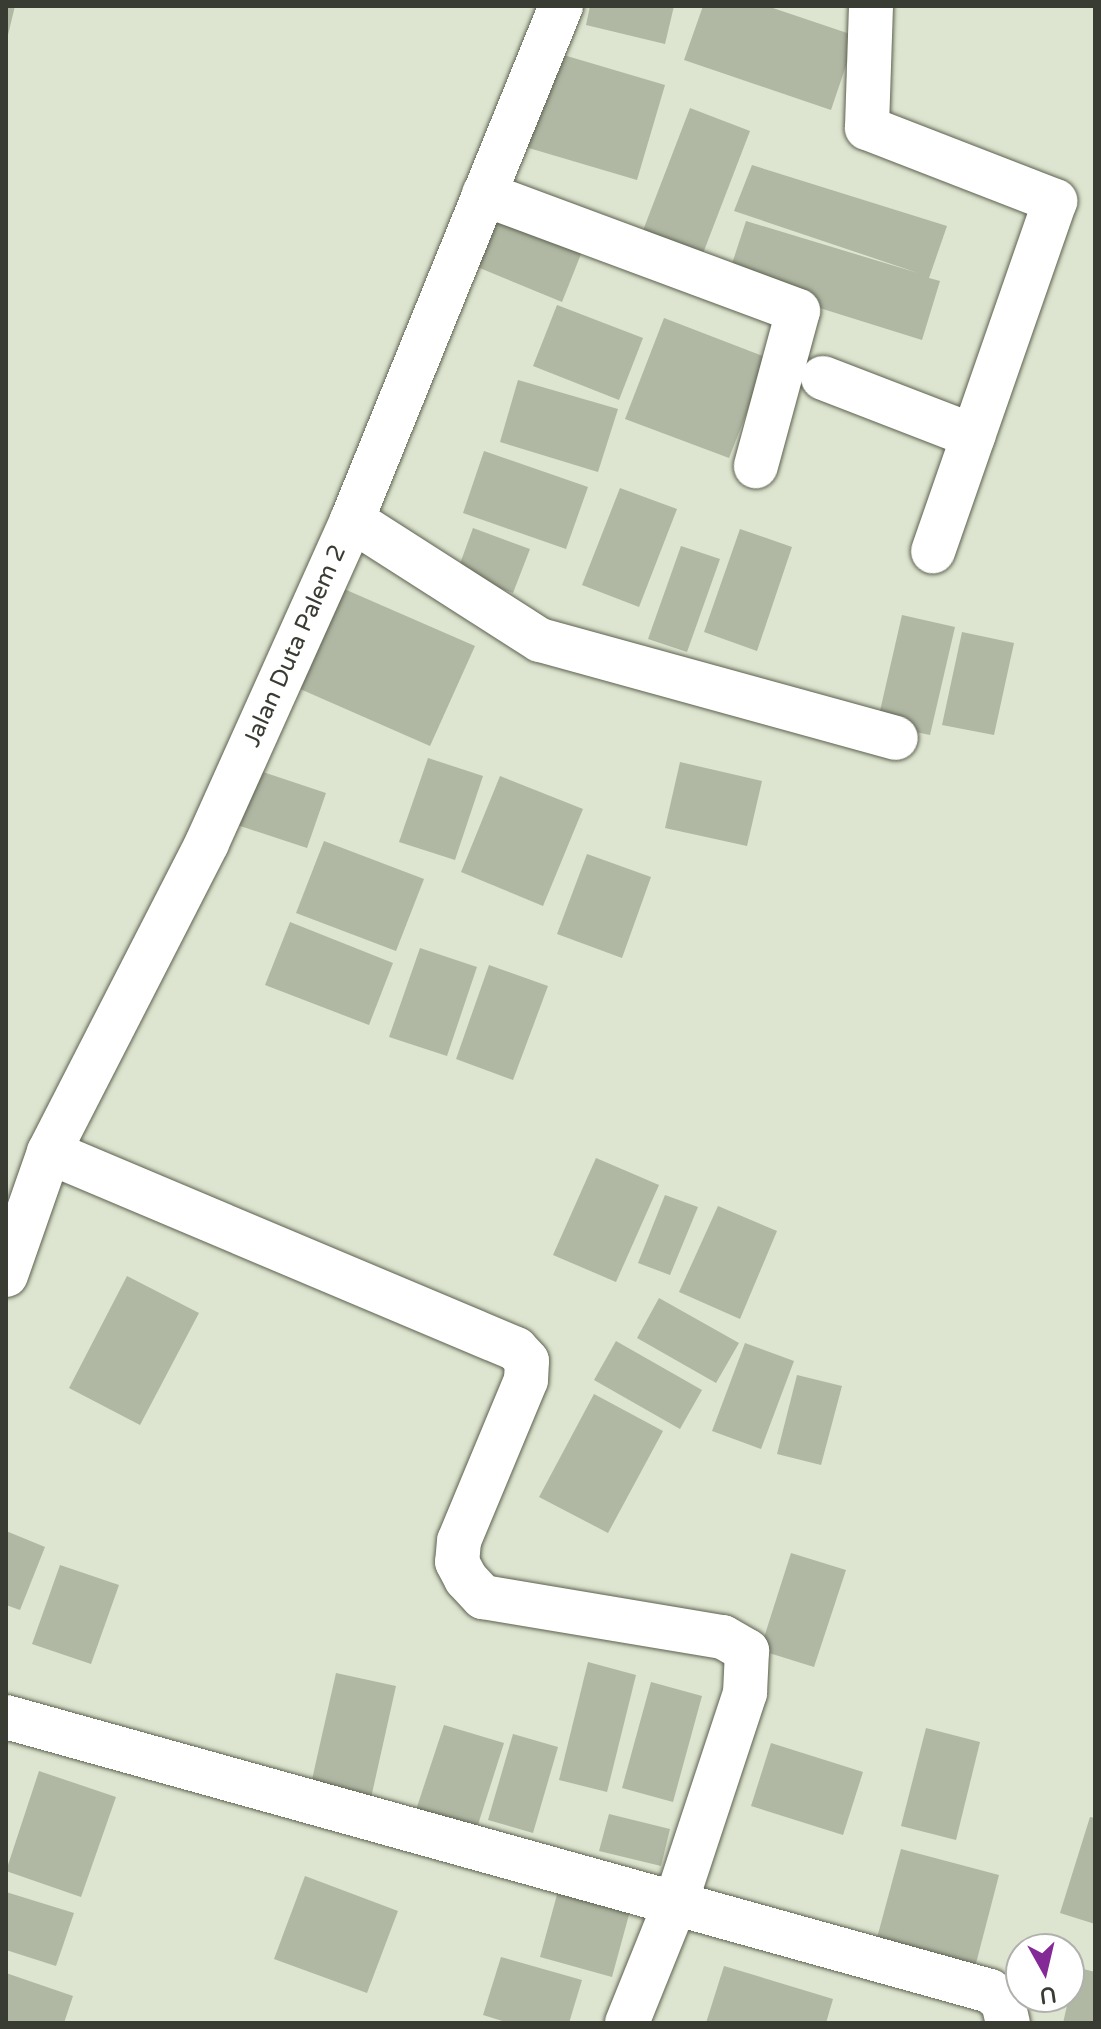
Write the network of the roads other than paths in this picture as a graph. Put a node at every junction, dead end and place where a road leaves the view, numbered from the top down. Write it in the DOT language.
graph roads {
  1 [pos="561,6"];
  2 [pos="871,6"];
  3 [pos="484,194"];
  4 [pos="823,378"];
  5 [pos="973,436"];
  6 [pos="756,466"];
  7 [pos="352,520"];
  8 [pos="933,551"];
  9 [pos="896,738"];
  10 [pos="49,1152"];
  11 [pos="6,1275"];
  12 [pos="6,1717"];
  13 [pos="677,1899"];
  14 [pos="627,2023"];
  15 [pos="1008,2023"];
  1 -- 3 [label="street, Jalan Duta Palem 2"];
  2 -- 5 [label="street"];
  3 -- 6 [label="street"];
  3 -- 7 [label="street, Jalan Duta Palem 2"];
  4 -- 5 [label="street"];
  5 -- 8 [label="street"];
  7 -- 9 [label="street"];
  7 -- 10 [label="street, Jalan Duta Palem 2"];
  10 -- 11 [label="street, Jalan Duta Palem 2"];
  10 -- 13 [label="street"];
  12 -- 13 [label="street"];
  13 -- 14 [label="street"];
  13 -- 15 [label="street"];
}
